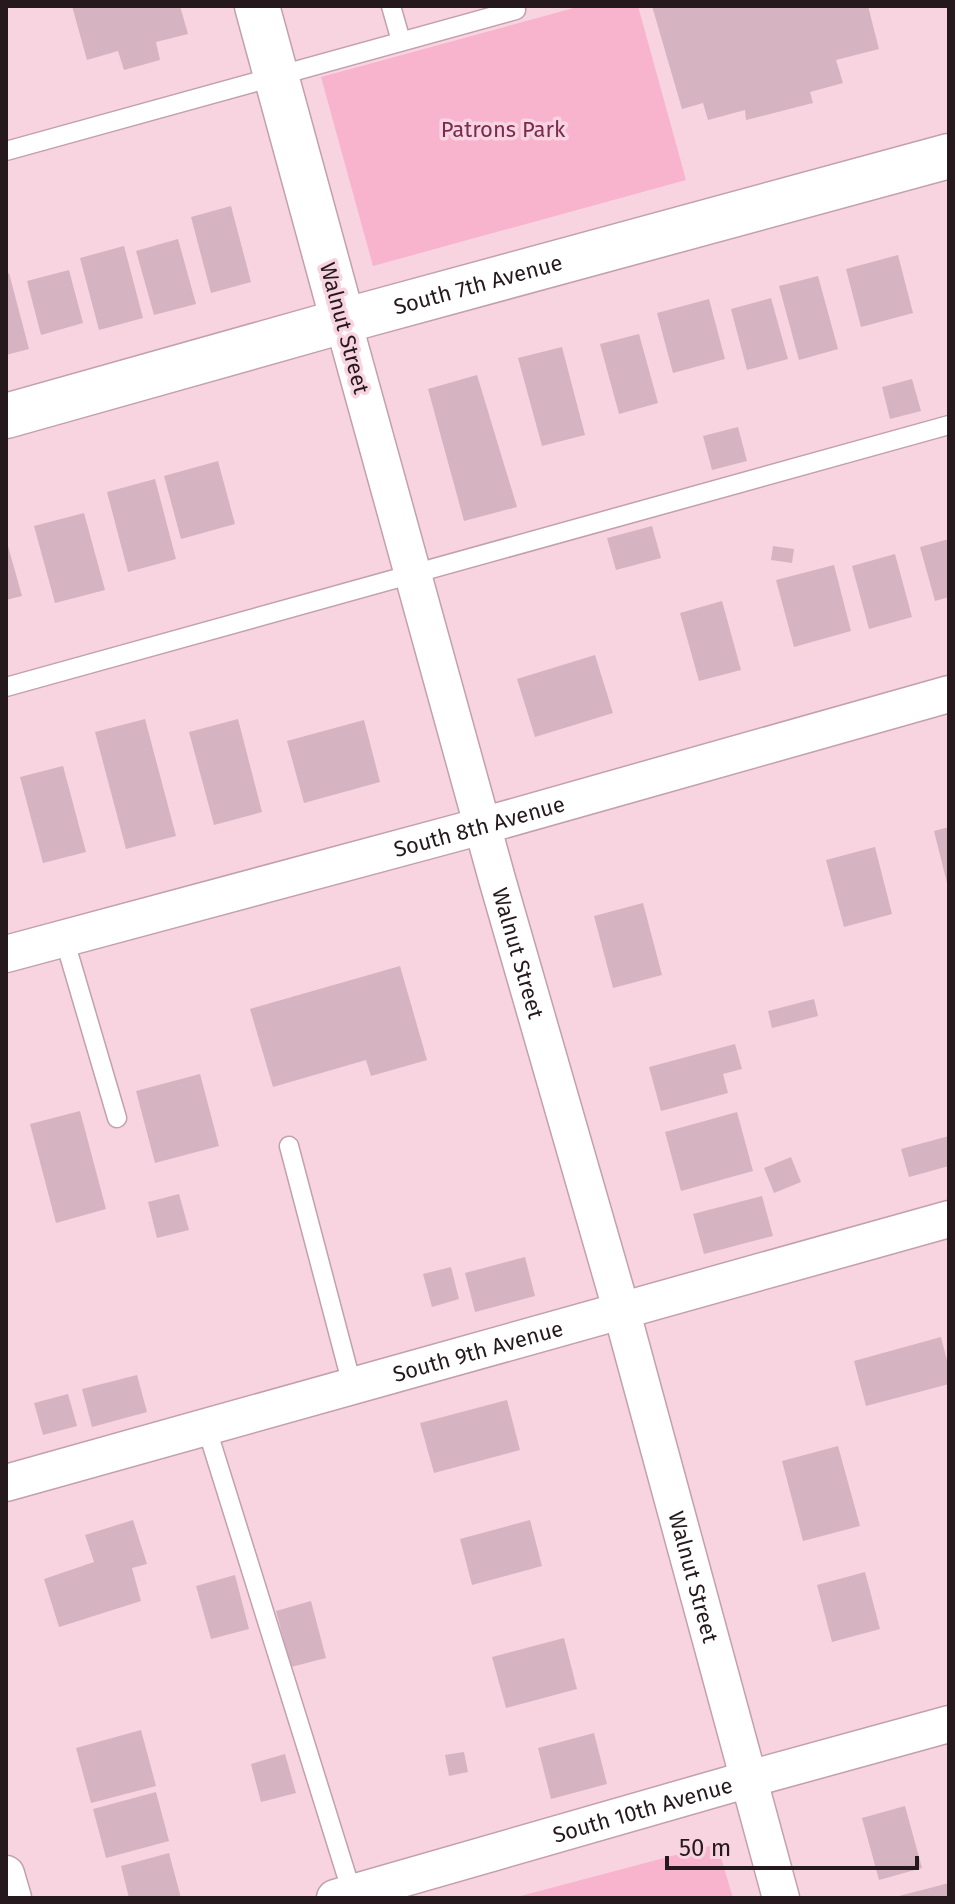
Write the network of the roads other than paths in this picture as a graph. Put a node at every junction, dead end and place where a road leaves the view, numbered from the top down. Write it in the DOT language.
graph roads {
  1 [pos="257,6"];
  2 [pos="391,6"];
  3 [pos="516,10"];
  4 [pos="401,41"];
  5 [pos="276,75"];
  6 [pos="6,151"];
  7 [pos="949,156"];
  8 [pos="343,321"];
  9 [pos="6,416"];
  10 [pos="949,425"];
  11 [pos="413,574"];
  12 [pos="6,687"];
  13 [pos="949,694"];
  14 [pos="482,826"];
  15 [pos="64,938"];
  16 [pos="6,954"];
  17 [pos="117,1118"];
  18 [pos="289,1146"];
  19 [pos="949,1219"];
  20 [pos="621,1309"];
  21 [pos="352,1385"];
  22 [pos="206,1426"];
  23 [pos="6,1483"];
  24 [pos="949,1724"];
  25 [pos="749,1779"];
  26 [pos="6,1874"];
  27 [pos="392,1890"];
  28 [pos="344,1896"];
  29 [pos="13,1898"];
  30 [pos="781,1898"];
  1 -- 5 [label="main road, Walnut Street"];
  2 -- 4 [label="lane"];
  3 -- 4 [label="lane"];
  4 -- 5 [label="lane"];
  5 -- 6 [label="lane"];
  5 -- 8 [label="main road, Walnut Street"];
  7 -- 8 [label="main road, South 7th Avenue"];
  8 -- 9 [label="main road, South 7th Avenue"];
  8 -- 11 [label="street, Walnut Street"];
  10 -- 11 [label="lane"];
  11 -- 12 [label="lane"];
  11 -- 14 [label="street, Walnut Street"];
  13 -- 14 [label="street, South 8th Avenue"];
  14 -- 15 [label="street, South 8th Avenue"];
  14 -- 20 [label="street, Walnut Street"];
  15 -- 16 [label="street, South 8th Avenue"];
  15 -- 17 [label="lane"];
  18 -- 21 [label="lane"];
  19 -- 20 [label="street, South 9th Avenue"];
  20 -- 21 [label="street, South 9th Avenue"];
  20 -- 25 [label="street, Walnut Street"];
  21 -- 22 [label="street, South 9th Avenue"];
  22 -- 23 [label="street, South 9th Avenue"];
  22 -- 28 [label="lane"];
  24 -- 25 [label="street, South 10th Avenue"];
  25 -- 27 [label="street, South 10th Avenue"];
  25 -- 30 [label="street, Walnut Street"];
  26 -- 29 [label="street"];
  27 -- 28 [label="street, South 10th Avenue"];
}
